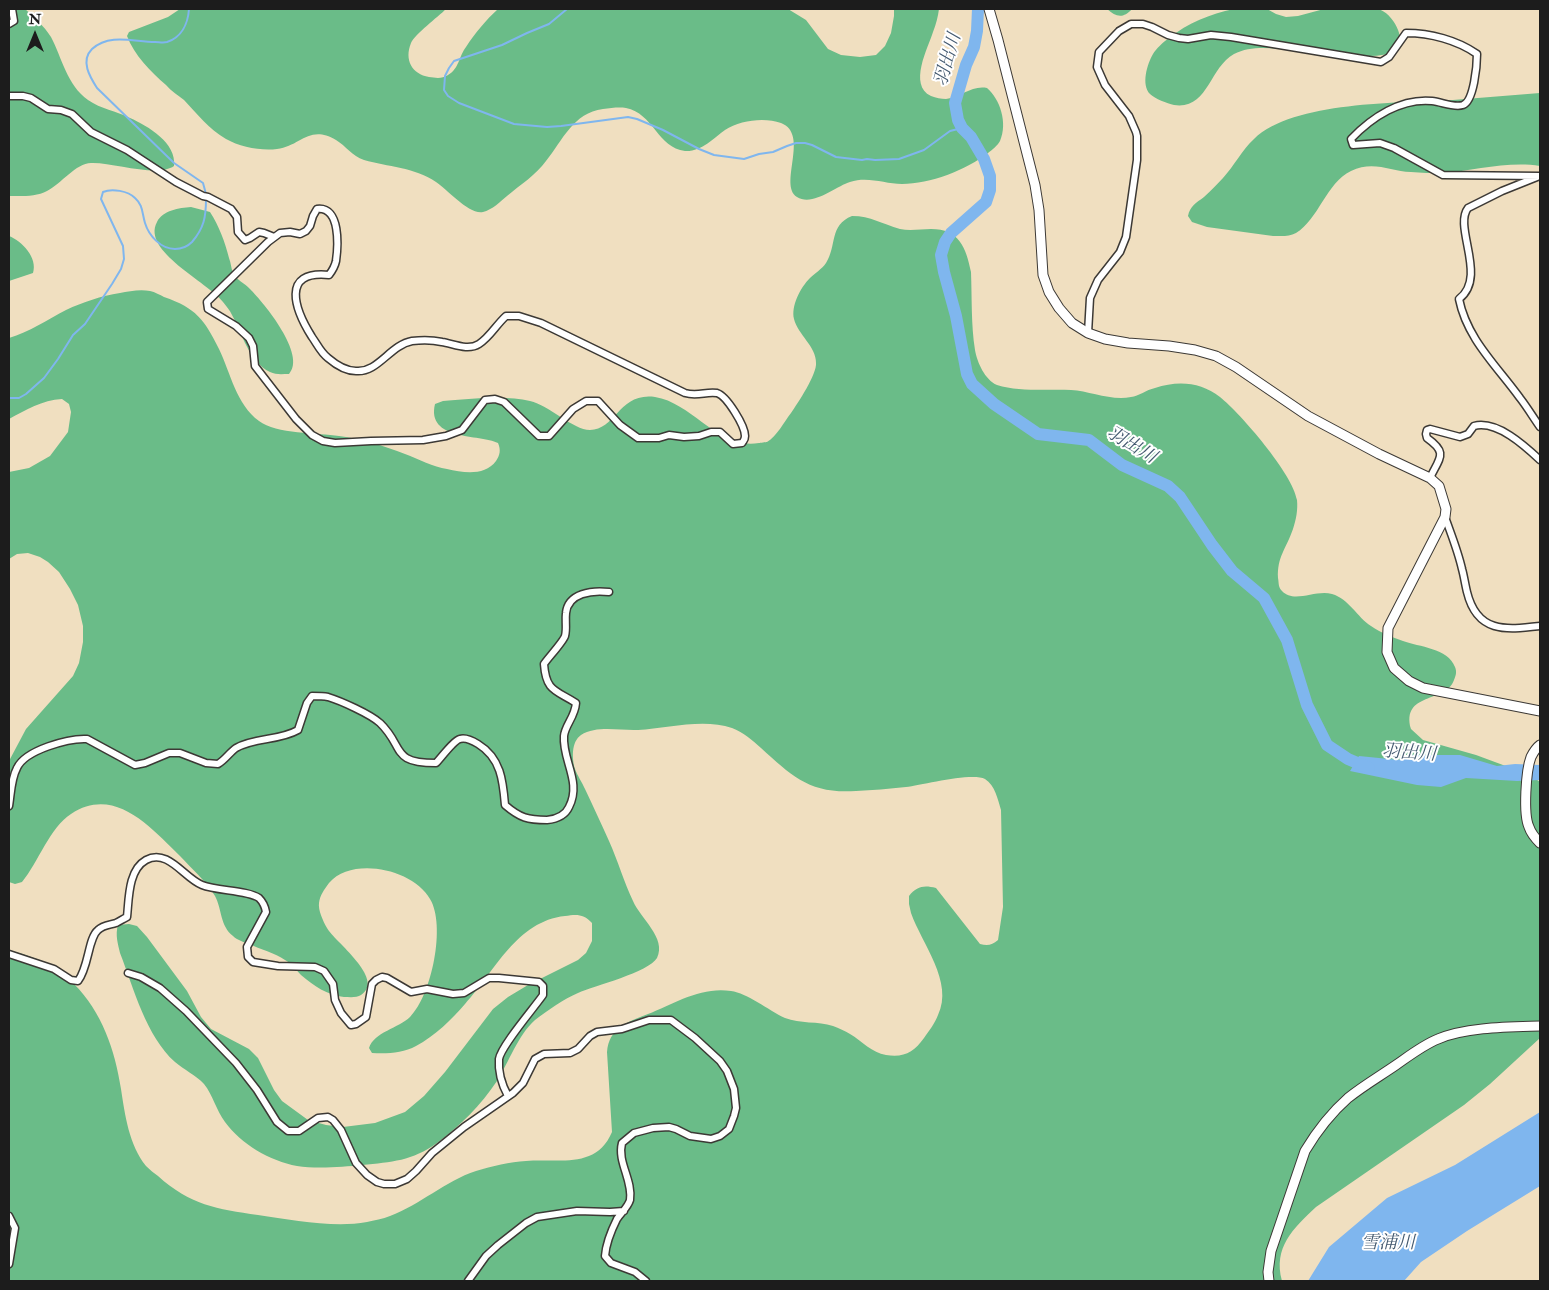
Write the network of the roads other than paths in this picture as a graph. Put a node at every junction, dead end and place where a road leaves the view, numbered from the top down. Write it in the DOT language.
graph roads {
  1 [pos="12,9"];
  2 [pos="989,9"];
  3 [pos="9,24"];
  4 [pos="9,96"];
  5 [pos="1540,176"];
  6 [pos="274,237"];
  7 [pos="1088,334"];
  8 [pos="1540,427"];
  9 [pos="1540,460"];
  10 [pos="1430,478"];
  11 [pos="1445,517"];
  12 [pos="609,592"];
  13 [pos="1540,626"];
  14 [pos="1540,711"];
  15 [pos="1540,745"];
  16 [pos="9,806"];
  17 [pos="1540,843"];
  18 [pos="9,954"];
  19 [pos="128,973"];
  20 [pos="1540,1026"];
  21 [pos="508,1096"];
  22 [pos="624,1211"];
  23 [pos="9,1216"];
  24 [pos="9,1264"];
  25 [pos="468,1281"];
  26 [pos="646,1281"];
  27 [pos="1269,1281"];
  1 -- 3 [label="street"];
  2 -- 7 [label="street"];
  4 -- 6 [label="street"];
  5 -- 7 [label="street"];
  5 -- 8 [label="street"];
  6 -- 6 [label="street"];
  7 -- 10 [label="street"];
  9 -- 10 [label="street"];
  10 -- 11 [label="street"];
  11 -- 13 [label="street"];
  11 -- 14 [label="street"];
  12 -- 16 [label="street"];
  15 -- 17 [label="street"];
  18 -- 21 [label="street"];
  19 -- 21 [label="street"];
  20 -- 27 [label="street"];
  21 -- 22 [label="street"];
  22 -- 25 [label="street"];
  22 -- 26 [label="street"];
  23 -- 24 [label="street"];
}
